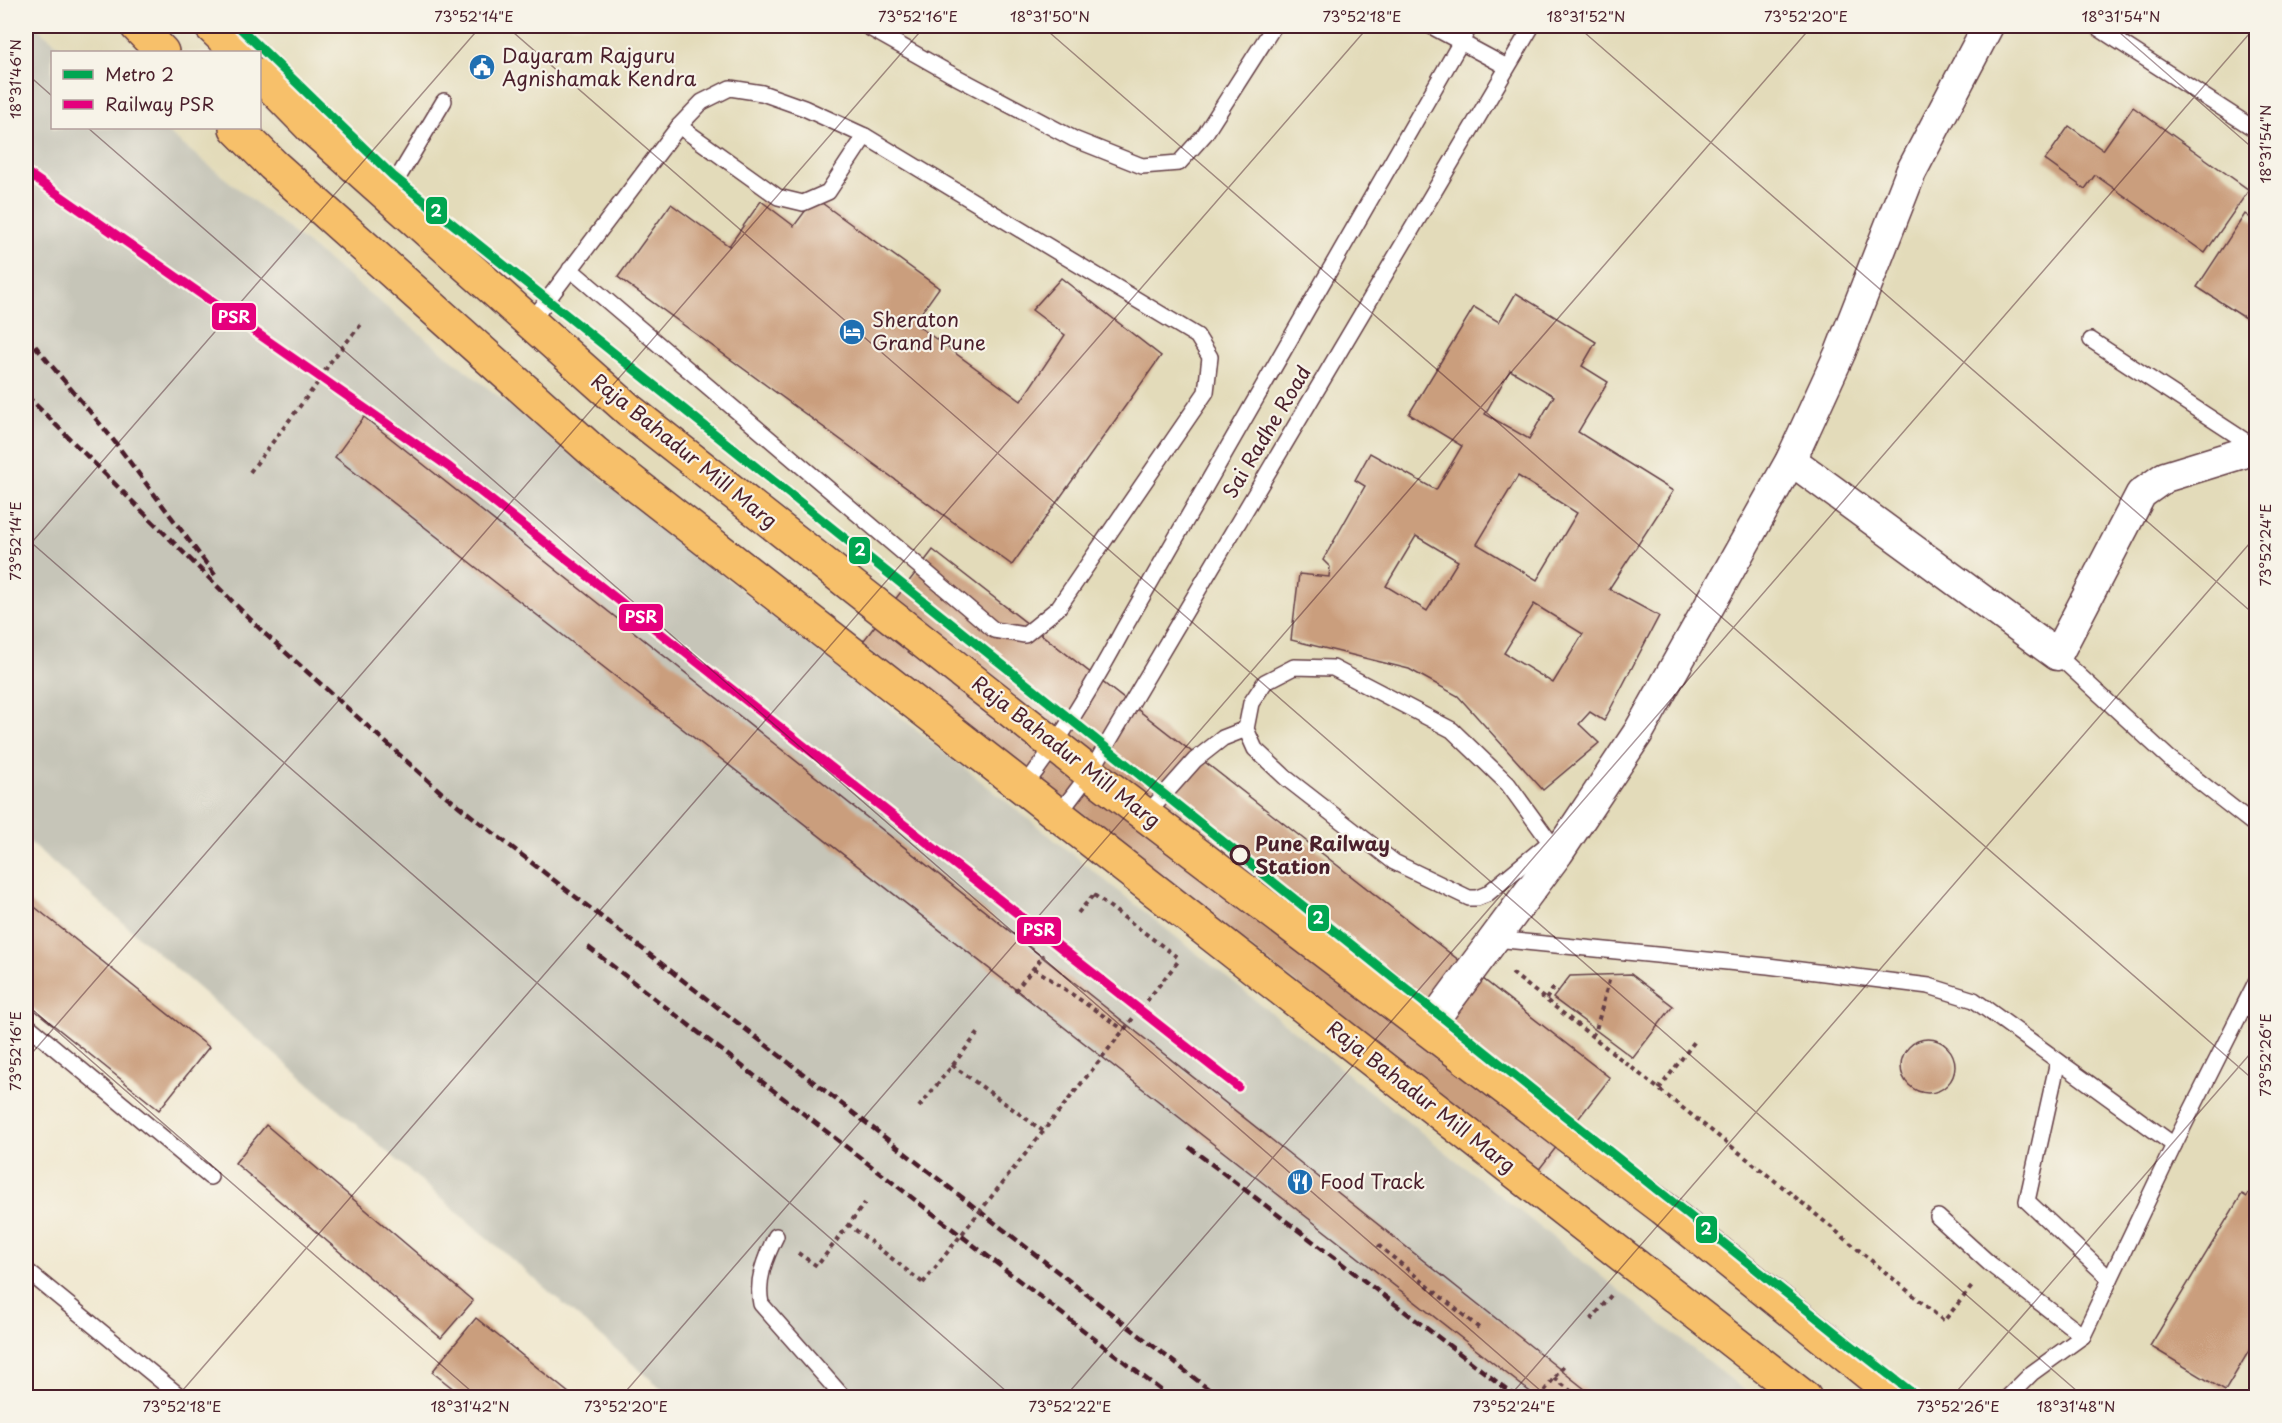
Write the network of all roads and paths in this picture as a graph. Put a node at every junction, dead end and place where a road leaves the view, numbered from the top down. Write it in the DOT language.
graph roads {
  1 [pos="137,26"];
  2 [pos="212,26"];
  3 [pos="866,26"];
  4 [pos="1274,26"];
  5 [pos="1431,26"];
  6 [pos="1470,26"];
  7 [pos="1532,26"];
  8 [pos="1988,26"];
  9 [pos="2095,26"];
  10 [pos="1461,41"];
  11 [pos="161,51"];
  12 [pos="237,51"];
  13 [pos="1506,68"];
  14 [pos="261,76"];
  15 [pos="444,101"];
  16 [pos="679,126"];
  17 [pos="237,129"];
  18 [pos="2256,130"];
  19 [pos="864,136"];
  20 [pos="387,196"];
  21 [pos="570,269"];
  22 [pos="363,322"];
  23 [pos="530,323"];
  24 [pos="2091,340"];
  25 [pos="2256,448"];
  26 [pos="1791,460"];
  27 [pos="250,472"];
  28 [pos="2057,655"];
  29 [pos="1246,729"];
  30 [pos="1056,746"];
  31 [pos="1090,773"];
  32 [pos="1023,788"];
  33 [pos="1058,815"];
  34 [pos="1146,815"];
  35 [pos="2256,826"];
  36 [pos="1554,847"];
  37 [pos="1098,889"];
  38 [pos="1094,895"];
  39 [pos="1078,913"];
  40 [pos="1495,939"];
  41 [pos="1044,955"];
  42 [pos="1034,968"];
  43 [pos="1511,972"];
  44 [pos="1610,975"];
  45 [pos="2256,982"];
  46 [pos="1555,986"];
  47 [pos="1015,991"];
  48 [pos="1546,999"];
  49 [pos="26,1024"];
  50 [pos="1427,1029"];
  51 [pos="980,1030"];
  52 [pos="1124,1030"];
  53 [pos="1592,1036"];
  54 [pos="1695,1041"];
  55 [pos="2058,1061"];
  56 [pos="952,1065"];
  57 [pos="1659,1089"];
  58 [pos="920,1107"];
  59 [pos="1043,1131"];
  60 [pos="2174,1145"];
  61 [pos="210,1177"];
  62 [pos="865,1203"];
  63 [pos="1938,1217"];
  64 [pos="848,1224"];
  65 [pos="776,1236"];
  66 [pos="1378,1245"];
  67 [pos="1990,1264"];
  68 [pos="26,1270"];
  69 [pos="2110,1279"];
  70 [pos="1616,1289"];
  71 [pos="1591,1320"];
  72 [pos="1479,1328"];
  73 [pos="2083,1336"];
  74 [pos="1564,1365"];
  75 [pos="1554,1378"];
  76 [pos="182,1398"];
  77 [pos="844,1398"];
  78 [pos="1539,1398"];
  79 [pos="1580,1398"];
  80 [pos="1805,1398"];
  81 [pos="1899,1398"];
  82 [pos="2007,1398"];
  1 -- 11 [label="highway"];
  2 -- 12 [label="highway"];
  3 -- 4 [label="lane"];
  5 -- 10 [label="lane"];
  6 -- 10 [label="lane, Sai Radhe Road"];
  7 -- 13 [label="lane, Sai Radhe Road"];
  8 -- 26 [label="street"];
  9 -- 18 [label="lane"];
  10 -- 13 [label="lane"];
  10 -- 30 [label="lane, Sai Radhe Road"];
  13 -- 31 [label="lane, Sai Radhe Road"];
  14 -- 20 [label="highway, Raja Bahadur Mill Marg"];
  15 -- 20 [label="lane"];
  16 -- 19 [label="lane"];
  16 -- 19 [label="lane"];
  16 -- 21 [label="lane"];
  17 -- 32 [label="highway, Raja Bahadur Mill Marg"];
  19 -- 21 [label="lane"];
  20 -- 23 [label="highway, Raja Bahadur Mill Marg"];
  21 -- 23 [label="lane"];
  22 -- 27 [label="path"];
  23 -- 30 [label="highway, Raja Bahadur Mill Marg"];
  24 -- 25 [label="lane"];
  25 -- 28 [label="street"];
  26 -- 28 [label="street"];
  26 -- 36 [label="street"];
  28 -- 35 [label="lane"];
  29 -- 34 [label="lane"];
  29 -- 36 [label="lane"];
  29 -- 36 [label="lane"];
  30 -- 31 [label="highway, Raja Bahadur Mill Marg"];
  30 -- 32 [label="lane, Sai Radhe Road"];
  31 -- 33 [label="lane, Sai Radhe Road"];
  31 -- 34 [label="highway, Raja Bahadur Mill Marg"];
  32 -- 33 [label="highway, Raja Bahadur Mill Marg"];
  33 -- 80 [label="highway, Raja Bahadur Mill Marg"];
  34 -- 50 [label="highway, Raja Bahadur Mill Marg"];
  36 -- 40 [label="street"];
  37 -- 38 [label="path"];
  38 -- 39 [label="path"];
  38 -- 52 [label="path, bridge"];
  40 -- 50 [label="street"];
  40 -- 55 [label="lane"];
  41 -- 42 [label="path"];
  42 -- 47 [label="path"];
  42 -- 52 [label="path"];
  43 -- 48 [label="path"];
  44 -- 53 [label="path"];
  45 -- 60 [label="lane"];
  46 -- 48 [label="path"];
  48 -- 53 [label="path"];
  49 -- 61 [label="lane"];
  50 -- 81 [label="highway, Raja Bahadur Mill Marg"];
  51 -- 56 [label="path"];
  52 -- 59 [label="path, bridge"];
  53 -- 57 [label="path"];
  54 -- 57 [label="path"];
  55 -- 60 [label="lane"];
  55 -- 69 [label="lane"];
  56 -- 58 [label="path"];
  56 -- 59 [label="path"];
  57 -- 67 [label="path"];
  59 -- 64 [label="path, bridge"];
  60 -- 69 [label="lane"];
  62 -- 64 [label="path"];
  63 -- 67 [label="lane"];
  64 -- 65 [label="path"];
  65 -- 77 [label="lane"];
  66 -- 72 [label="path"];
  67 -- 73 [label="lane"];
  68 -- 76 [label="lane"];
  69 -- 73 [label="lane"];
  70 -- 71 [label="path"];
  73 -- 82 [label="lane"];
  74 -- 75 [label="path"];
  75 -- 78 [label="path"];
  75 -- 79 [label="path"];
}
